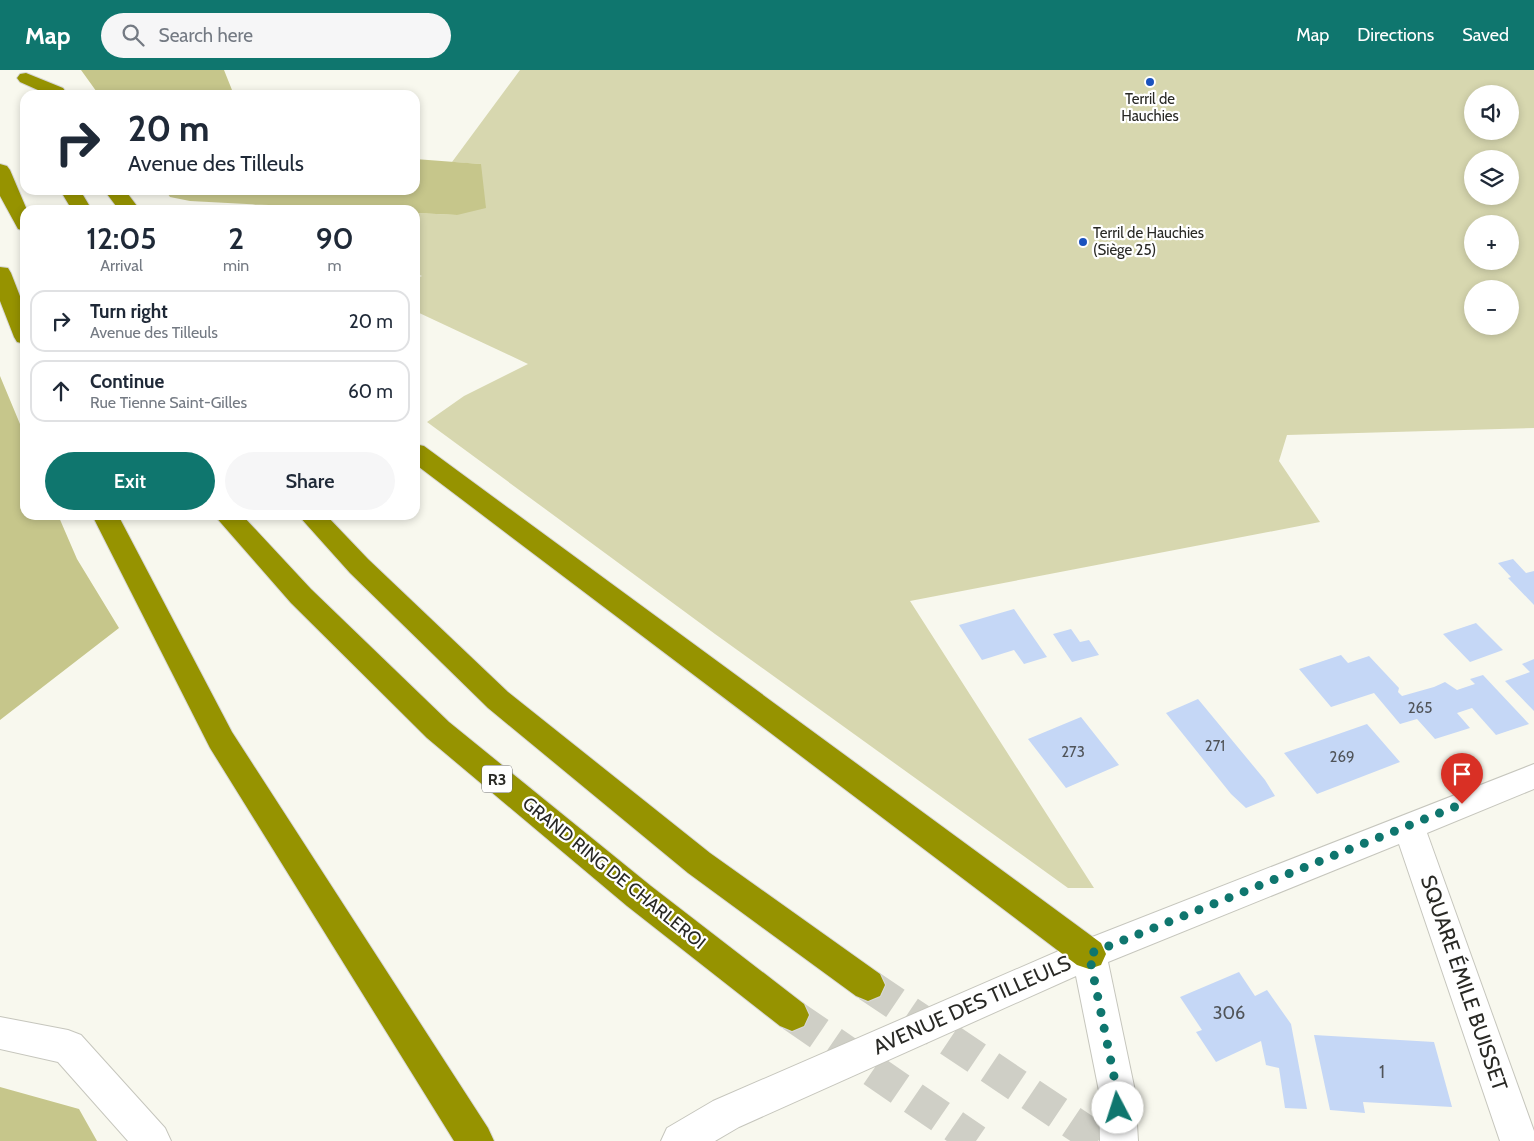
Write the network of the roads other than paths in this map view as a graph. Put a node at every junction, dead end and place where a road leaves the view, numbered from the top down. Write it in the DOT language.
graph roads {
  1 [pos="24,74"];
  2 [pos="30,90"];
  3 [pos="53,90"];
  4 [pos="0,170"];
  5 [pos="118,195"];
  6 [pos="126,205"];
  7 [pos="20,215"];
  8 [pos="0,273"];
  9 [pos="20,324"];
  10 [pos="420,456"];
  11 [pos="108,520"];
  12 [pos="232,520"];
  13 [pos="316,520"];
  14 [pos="1534,776"];
  15 [pos="1408,825"];
  16 [pos="1089,954"];
  17 [pos="868,985"];
  18 [pos="792,1015"];
  19 [pos="0,1033"];
  20 [pos="152,1141"];
  21 [pos="475,1141"];
  22 [pos="680,1141"];
  23 [pos="1119,1141"];
  24 [pos="1519,1141"];
  1 -- 2 [label="highway"];
  1 -- 3 [label="highway"];
  4 -- 7 [label="highway"];
  5 -- 6 [label="highway"];
  8 -- 9 [label="highway"];
  10 -- 16 [label="highway"];
  11 -- 21 [label="highway"];
  12 -- 18 [label="highway, GRAND RING DE CHARLEROI / R3"];
  13 -- 17 [label="highway"];
  14 -- 15 [label="street, AVENUE DES TILLEULS"];
  15 -- 16 [label="street, AVENUE DES TILLEULS"];
  15 -- 24 [label="street, SQUARE ÉMILE BUISSET"];
  16 -- 22 [label="street, AVENUE DES TILLEULS"];
  16 -- 23 [label="street"];
  19 -- 20 [label="street"];
}
